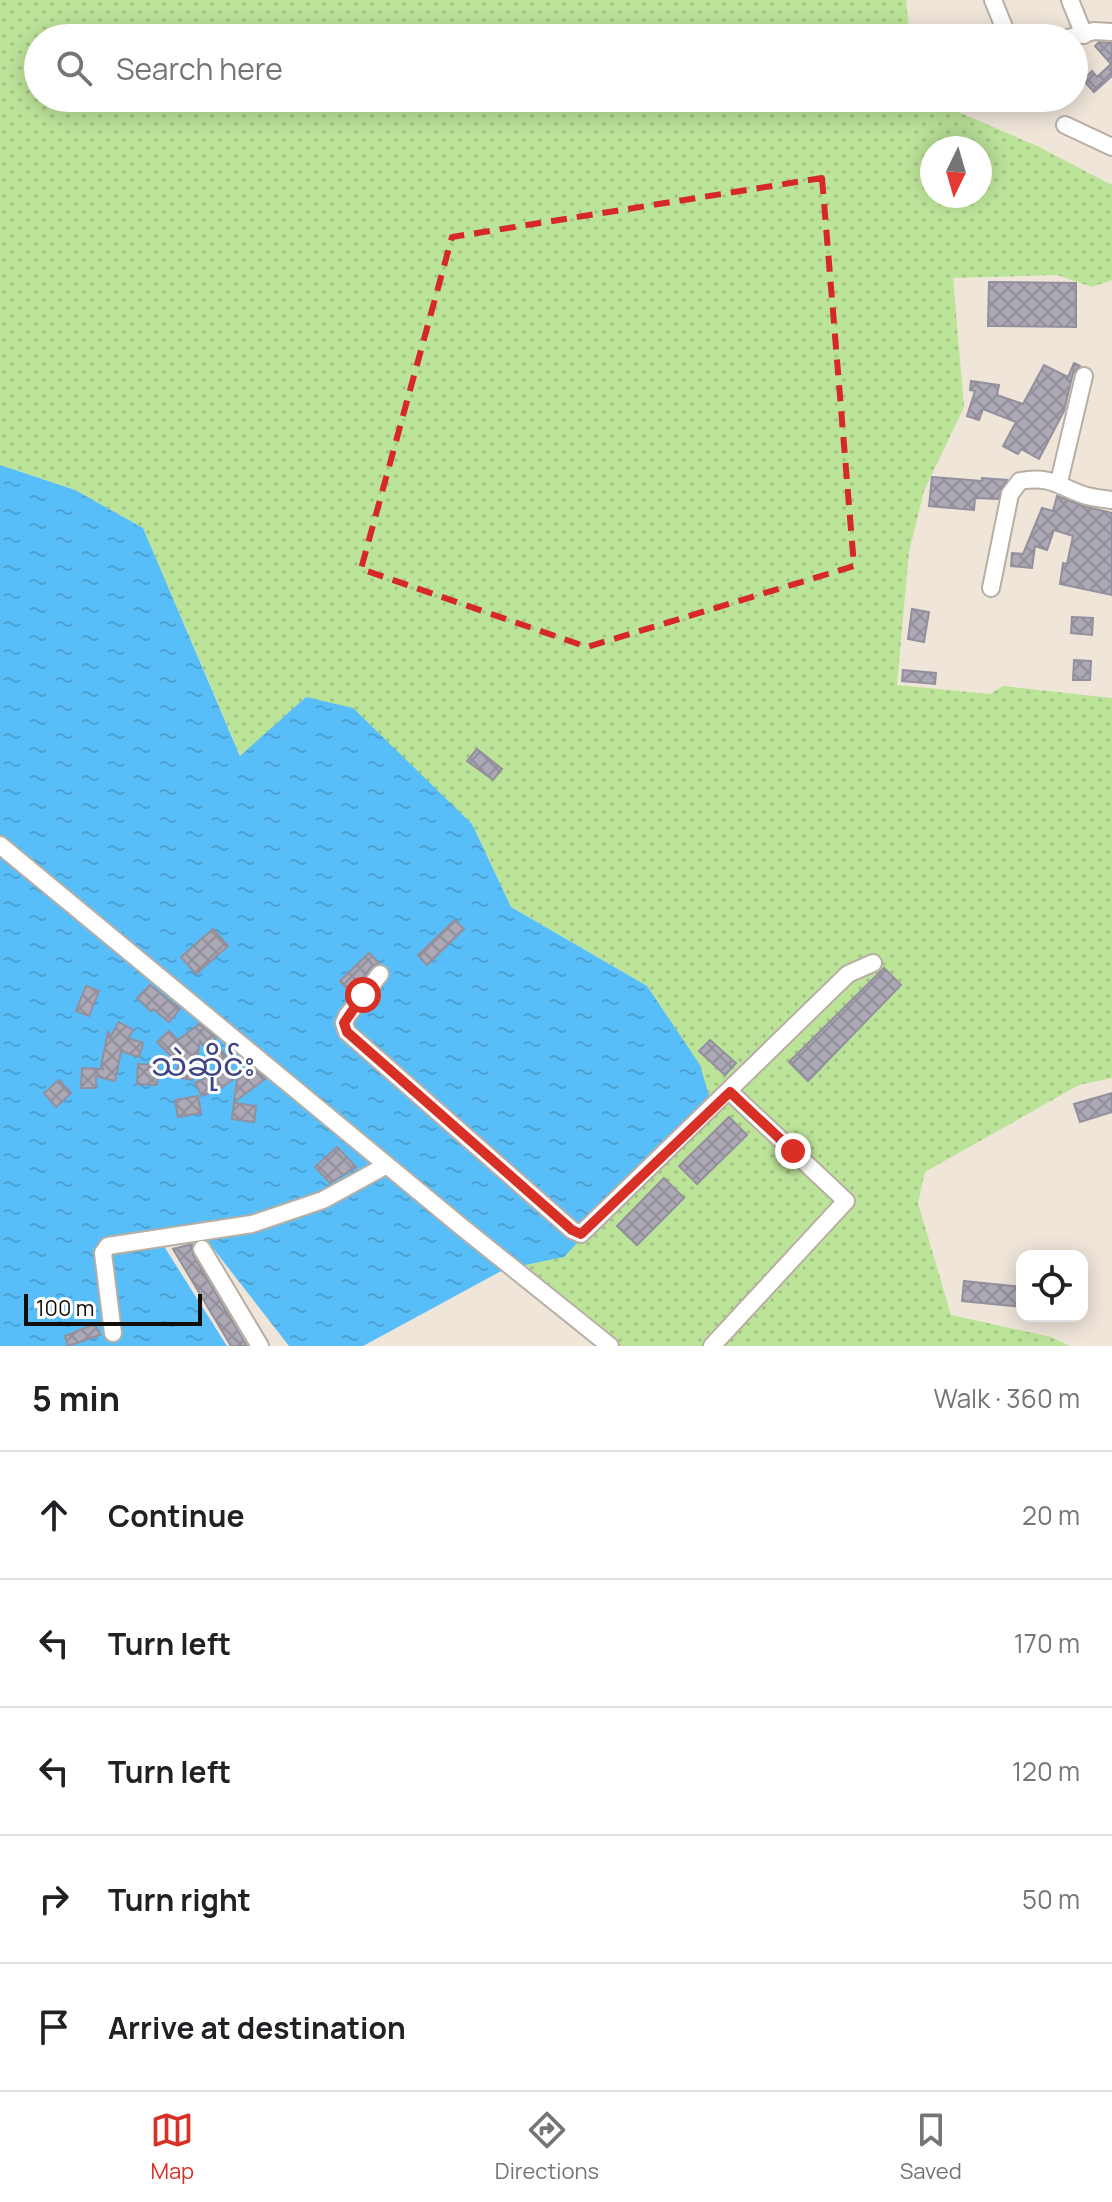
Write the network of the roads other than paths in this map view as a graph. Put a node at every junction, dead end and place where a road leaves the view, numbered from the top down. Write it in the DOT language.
graph roads {
  1 [pos="993,0"];
  2 [pos="1070,0"];
  3 [pos="1003,24"];
  4 [pos="1074,24"];
  5 [pos="1112,32"];
  6 [pos="1088,33"];
  7 [pos="1065,125"];
  8 [pos="1112,147"];
  9 [pos="1084,376"];
  10 [pos="1059,482"];
  11 [pos="1112,500"];
  12 [pos="991,588"];
  13 [pos="0,845"];
  14 [pos="873,963"];
  15 [pos="380,974"];
  16 [pos="730,1092"];
  17 [pos="387,1165"];
  18 [pos="202,1249"];
  19 [pos="113,1333"];
  20 [pos="260,1346"];
  21 [pos="610,1346"];
  22 [pos="712,1346"];
  1 -- 3 [label="street"];
  2 -- 4 [label="street"];
  5 -- 6 [label="street"];
  7 -- 8 [label="street"];
  9 -- 10 [label="street"];
  10 -- 11 [label="street"];
  10 -- 12 [label="street"];
  13 -- 17 [label="street"];
  14 -- 16 [label="street"];
  15 -- 16 [label="street"];
  16 -- 22 [label="street"];
  17 -- 19 [label="street"];
  17 -- 21 [label="street"];
  18 -- 20 [label="street"];
}
